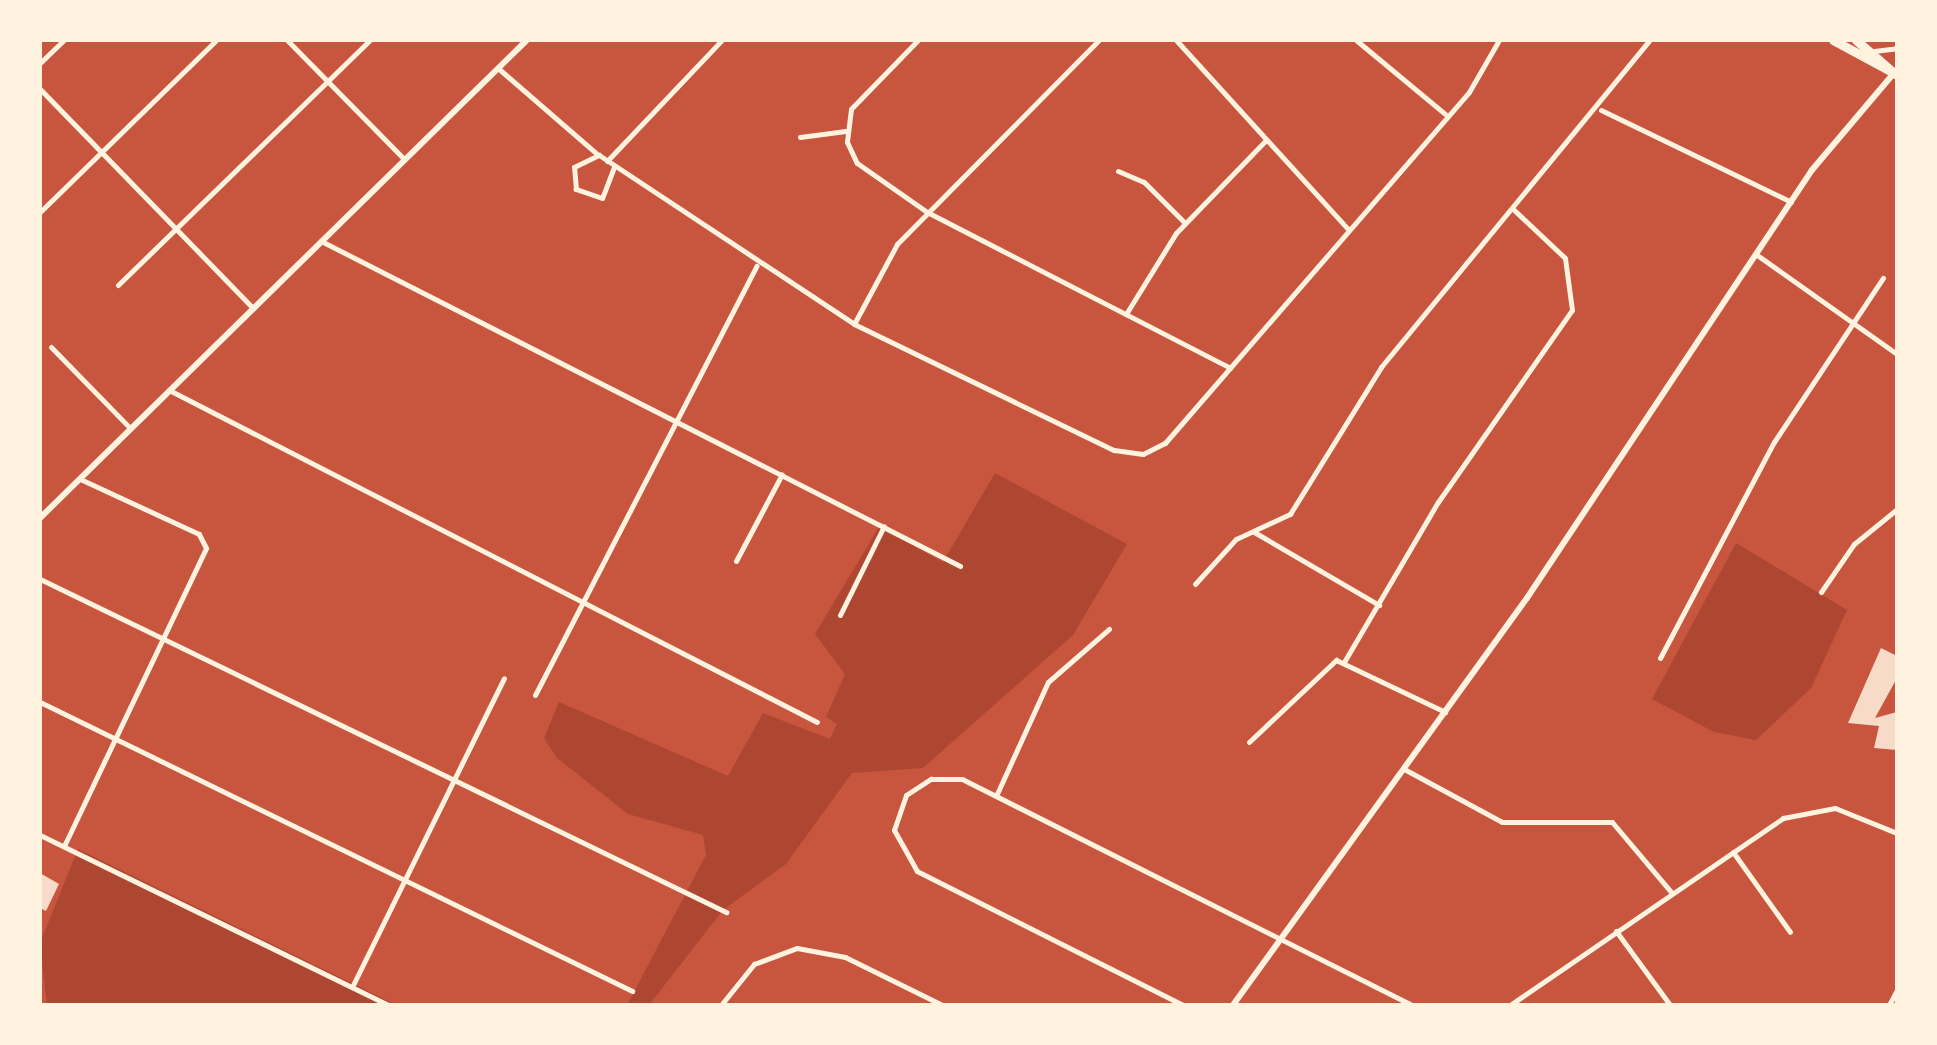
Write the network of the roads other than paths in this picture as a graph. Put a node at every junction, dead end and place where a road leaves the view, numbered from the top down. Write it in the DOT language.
graph roads {
  1 [pos="64,40"];
  2 [pos="216,40"];
  3 [pos="287,40"];
  4 [pos="370,40"];
  5 [pos="526,40"];
  6 [pos="722,40"];
  7 [pos="918,40"];
  8 [pos="1099,40"];
  9 [pos="1176,40"];
  10 [pos="1356,40"];
  11 [pos="1499,40"];
  12 [pos="1650,40"];
  13 [pos="1833,40"];
  14 [pos="1856,40"];
  15 [pos="1897,48"];
  16 [pos="1874,51"];
  17 [pos="40,63"];
  18 [pos="498,68"];
  19 [pos="1896,74"];
  20 [pos="328,81"];
  21 [pos="40,89"];
  22 [pos="1601,110"];
  23 [pos="1444,114"];
  24 [pos="846,131"];
  25 [pos="800,137"];
  26 [pos="1266,140"];
  27 [pos="101,151"];
  28 [pos="598,155"];
  29 [pos="404,160"];
  30 [pos="607,162"];
  31 [pos="614,167"];
  32 [pos="1118,172"];
  33 [pos="1791,202"];
  34 [pos="1514,210"];
  35 [pos="40,212"];
  36 [pos="928,212"];
  37 [pos="1186,223"];
  38 [pos="176,229"];
  39 [pos="1348,229"];
  40 [pos="321,241"];
  41 [pos="1756,255"];
  42 [pos="756,266"];
  43 [pos="1883,278"];
  44 [pos="118,285"];
  45 [pos="253,308"];
  46 [pos="1126,314"];
  47 [pos="1855,320"];
  48 [pos="854,324"];
  49 [pos="50,347"];
  50 [pos="1897,354"];
  51 [pos="1230,368"];
  52 [pos="168,390"];
  53 [pos="674,420"];
  54 [pos="130,428"];
  55 [pos="782,474"];
  56 [pos="80,479"];
  57 [pos="1897,510"];
  58 [pos="40,518"];
  59 [pos="884,526"];
  60 [pos="1254,532"];
  61 [pos="736,561"];
  62 [pos="960,566"];
  63 [pos="40,579"];
  64 [pos="1196,584"];
  65 [pos="1821,592"];
  66 [pos="583,600"];
  67 [pos="1379,605"];
  68 [pos="840,614"];
  69 [pos="1109,629"];
  70 [pos="164,639"];
  71 [pos="1660,658"];
  72 [pos="1344,662"];
  73 [pos="504,678"];
  74 [pos="534,695"];
  75 [pos="40,702"];
  76 [pos="1445,712"];
  77 [pos="817,722"];
  78 [pos="115,739"];
  79 [pos="1249,742"];
  80 [pos="1404,769"];
  81 [pos="454,780"];
  82 [pos="996,796"];
  83 [pos="1897,833"];
  84 [pos="40,835"];
  85 [pos="64,846"];
  86 [pos="1733,852"];
  87 [pos="404,880"];
  88 [pos="1672,893"];
  89 [pos="726,912"];
  90 [pos="1616,931"];
  91 [pos="1790,932"];
  92 [pos="1281,939"];
  93 [pos="352,987"];
  94 [pos="1897,990"];
  95 [pos="632,992"];
  96 [pos="388,1005"];
  97 [pos="721,1005"];
  98 [pos="942,1005"];
  99 [pos="1182,1005"];
  100 [pos="1233,1005"];
  101 [pos="1412,1005"];
  102 [pos="1510,1005"];
  103 [pos="1670,1005"];
  104 [pos="1889,1005"];
  1 -- 17 [label="street"];
  2 -- 27 [label="street"];
  3 -- 20 [label="street"];
  4 -- 20 [label="street"];
  5 -- 18 [label="street"];
  6 -- 30 [label="street"];
  7 -- 24 [label="street"];
  8 -- 36 [label="street"];
  9 -- 26 [label="street"];
  10 -- 23 [label="street"];
  11 -- 23 [label="street"];
  12 -- 22 [label="street"];
  13 -- 19 [label="main road"];
  14 -- 16 [label="main road"];
  15 -- 16 [label="street"];
  16 -- 19 [label="main road"];
  18 -- 28 [label="street"];
  18 -- 29 [label="street"];
  19 -- 33 [label="street"];
  20 -- 29 [label="street"];
  20 -- 38 [label="street"];
  21 -- 27 [label="street"];
  22 -- 33 [label="street"];
  22 -- 34 [label="street"];
  23 -- 39 [label="street"];
  24 -- 25 [label="street"];
  24 -- 36 [label="street"];
  26 -- 37 [label="street"];
  26 -- 39 [label="street"];
  27 -- 35 [label="street"];
  27 -- 38 [label="street"];
  28 -- 30 [label="street"];
  28 -- 31 [label="street"];
  29 -- 40 [label="street"];
  30 -- 31 [label="street"];
  31 -- 42 [label="street"];
  32 -- 37 [label="street"];
  33 -- 41 [label="street"];
  34 -- 60 [label="street"];
  34 -- 67 [label="street"];
  36 -- 46 [label="street"];
  36 -- 48 [label="street"];
  37 -- 46 [label="street"];
  38 -- 44 [label="street"];
  38 -- 45 [label="street"];
  39 -- 51 [label="street"];
  40 -- 45 [label="street"];
  40 -- 53 [label="street"];
  41 -- 47 [label="street"];
  41 -- 76 [label="street"];
  42 -- 48 [label="street"];
  42 -- 53 [label="street"];
  43 -- 47 [label="street"];
  45 -- 52 [label="street"];
  46 -- 51 [label="street"];
  47 -- 50 [label="street"];
  47 -- 71 [label="street"];
  48 -- 51 [label="street"];
  49 -- 54 [label="street"];
  52 -- 54 [label="street"];
  52 -- 66 [label="street"];
  53 -- 55 [label="street"];
  53 -- 66 [label="street"];
  54 -- 56 [label="street"];
  55 -- 59 [label="street"];
  55 -- 61 [label="street"];
  56 -- 58 [label="street"];
  56 -- 70 [label="street"];
  57 -- 65 [label="street"];
  59 -- 62 [label="street"];
  59 -- 68 [label="street"];
  60 -- 64 [label="street"];
  60 -- 67 [label="street"];
  63 -- 70 [label="street"];
  66 -- 74 [label="street"];
  66 -- 77 [label="street"];
  67 -- 72 [label="street"];
  69 -- 82 [label="street"];
  70 -- 78 [label="street"];
  70 -- 81 [label="street"];
  72 -- 76 [label="street"];
  72 -- 79 [label="street"];
  73 -- 81 [label="street"];
  75 -- 78 [label="street"];
  76 -- 80 [label="street"];
  78 -- 85 [label="street"];
  78 -- 87 [label="street"];
  80 -- 88 [label="street"];
  80 -- 92 [label="street"];
  81 -- 87 [label="street"];
  81 -- 89 [label="street"];
  82 -- 92 [label="street"];
  82 -- 99 [label="street"];
  83 -- 86 [label="street"];
  84 -- 85 [label="street"];
  85 -- 93 [label="street"];
  86 -- 88 [label="street"];
  86 -- 91 [label="street"];
  87 -- 93 [label="street"];
  87 -- 95 [label="street"];
  88 -- 90 [label="street"];
  90 -- 102 [label="street"];
  90 -- 103 [label="street"];
  92 -- 100 [label="street"];
  92 -- 101 [label="street"];
  93 -- 96 [label="street"];
  94 -- 104 [label="street"];
  97 -- 98 [label="street"];
}
